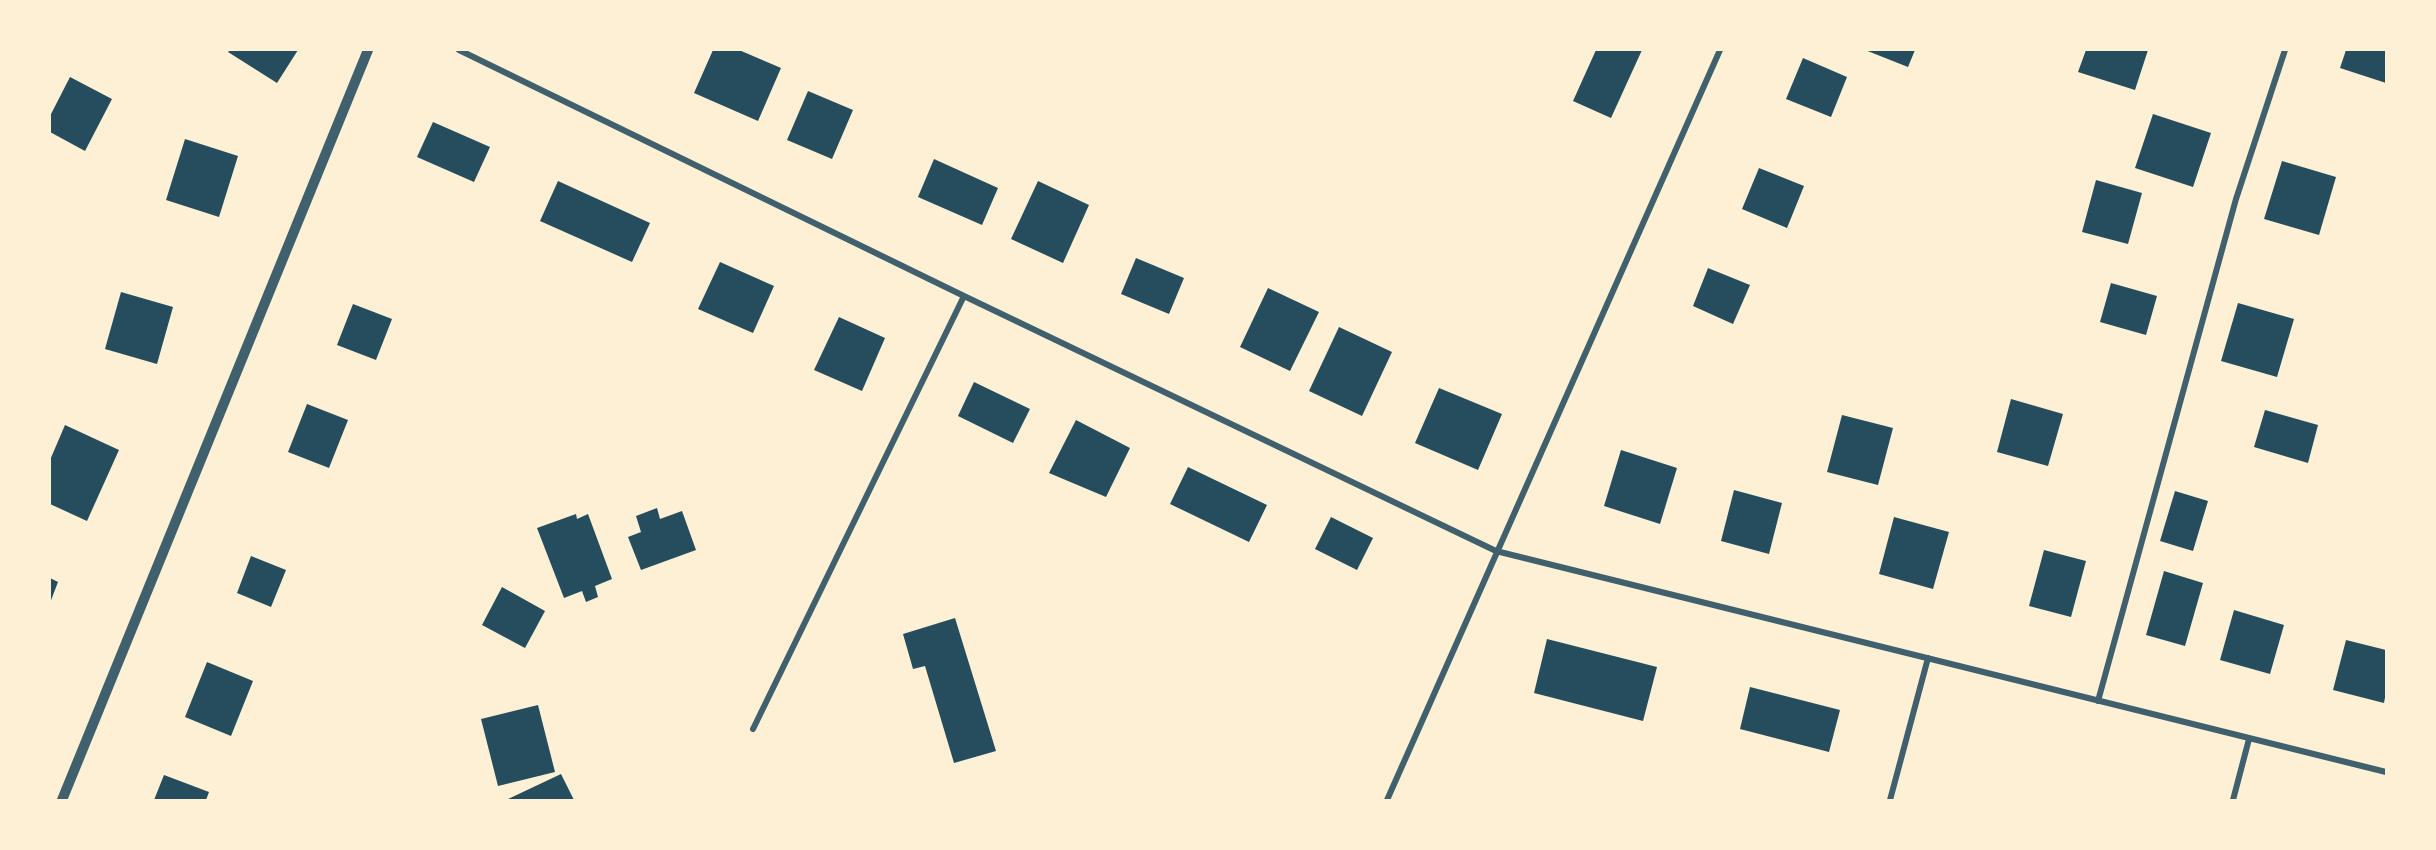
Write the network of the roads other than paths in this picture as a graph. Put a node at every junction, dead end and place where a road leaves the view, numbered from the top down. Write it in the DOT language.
graph roads {
  1 [pos="368,50"];
  2 [pos="459,50"];
  3 [pos="1720,50"];
  4 [pos="2285,50"];
  5 [pos="964,296"];
  6 [pos="1496,551"];
  7 [pos="1928,658"];
  8 [pos="2098,701"];
  9 [pos="753,729"];
  10 [pos="2249,739"];
  11 [pos="2386,772"];
  12 [pos="62,801"];
  13 [pos="1387,801"];
  14 [pos="1890,801"];
  15 [pos="2232,801"];
  1 -- 12 [label="street"];
  2 -- 5 [label="street"];
  3 -- 6 [label="street"];
  4 -- 8 [label="street"];
  5 -- 6 [label="street"];
  5 -- 9 [label="street"];
  6 -- 7 [label="street"];
  6 -- 13 [label="street"];
  7 -- 8 [label="street"];
  7 -- 14 [label="street"];
  8 -- 10 [label="street"];
  10 -- 11 [label="street"];
  10 -- 15 [label="street"];
}
